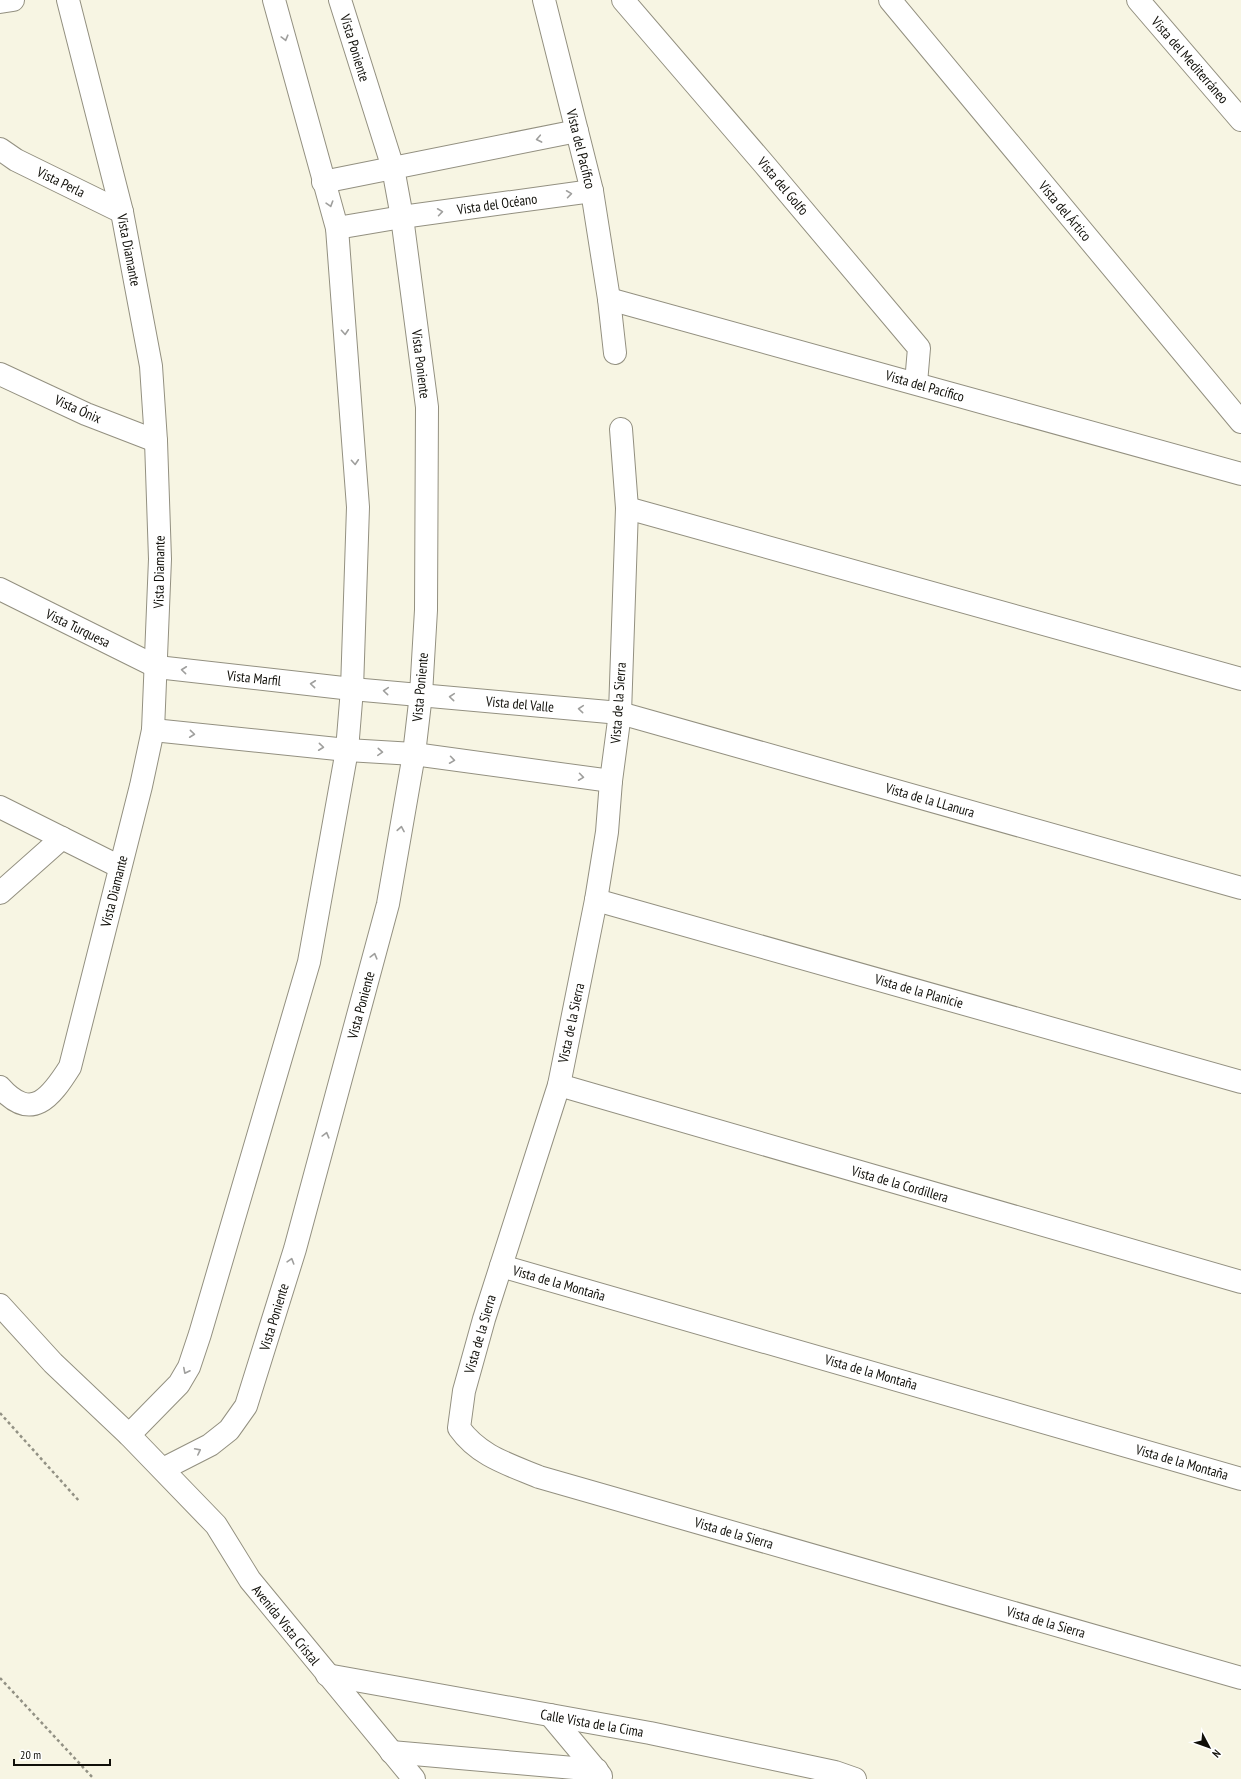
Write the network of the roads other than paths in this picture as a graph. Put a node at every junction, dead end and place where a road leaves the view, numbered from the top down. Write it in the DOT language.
graph roads {
  1 [pos="13,0"];
  2 [pos="68,0"];
  3 [pos="274,0"];
  4 [pos="340,0"];
  5 [pos="544,0"];
  6 [pos="623,0"];
  7 [pos="890,0"];
  8 [pos="1138,0"];
  9 [pos="0,2"];
  10 [pos="1241,120"];
  11 [pos="577,131"];
  12 [pos="0,149"];
  13 [pos="392,168"];
  14 [pos="323,182"];
  15 [pos="592,191"];
  16 [pos="122,212"];
  17 [pos="402,217"];
  18 [pos="337,228"];
  19 [pos="609,299"];
  20 [pos="615,353"];
  21 [pos="0,374"];
  22 [pos="916,383"];
  23 [pos="1241,422"];
  24 [pos="622,429"];
  25 [pos="156,442"];
  26 [pos="1241,474"];
  27 [pos="627,508"];
  28 [pos="0,589"];
  29 [pos="157,667"];
  30 [pos="1241,679"];
  31 [pos="352,688"];
  32 [pos="421,694"];
  33 [pos="620,713"];
  34 [pos="153,730"];
  35 [pos="347,750"];
  36 [pos="414,754"];
  37 [pos="611,781"];
  38 [pos="0,807"];
  39 [pos="62,838"];
  40 [pos="120,867"];
  41 [pos="1241,888"];
  42 [pos="0,893"];
  43 [pos="596,900"];
  44 [pos="1241,1082"];
  45 [pos="559,1086"];
  46 [pos="6,1093"];
  47 [pos="501,1266"];
  48 [pos="1241,1282"];
  49 [pos="0,1305"];
  50 [pos="129,1436"];
  51 [pos="163,1469"];
  52 [pos="1241,1479"];
  53 [pos="327,1675"];
  54 [pos="1241,1678"];
  55 [pos="550,1715"];
  56 [pos="391,1752"];
  57 [pos="600,1774"];
  58 [pos="414,1779"];
  59 [pos="855,1779"];
  1 -- 9 [label="street"];
  2 -- 16 [label="street, Vista Diamante"];
  3 -- 14 [label="street, one-way"];
  4 -- 13 [label="street, Vista Poniente"];
  5 -- 11 [label="street, Vista del Pacífico"];
  6 -- 22 [label="street, Vista del Golfo"];
  7 -- 23 [label="street, Vista del Ártico"];
  8 -- 10 [label="street, Vista del Mediterráneo"];
  11 -- 13 [label="street, one-way"];
  11 -- 15 [label="street, Vista del Pacífico"];
  12 -- 16 [label="street, Vista Perla"];
  13 -- 14 [label="street"];
  13 -- 17 [label="street, Vista Poniente"];
  14 -- 18 [label="street, one-way"];
  17 -- 15 [label="street, Vista del Océano, one-way"];
  15 -- 19 [label="street, Vista del Pacífico"];
  16 -- 25 [label="street, Vista Diamante"];
  17 -- 18 [label="street, Vista del Océano"];
  17 -- 32 [label="street, Vista Poniente"];
  18 -- 31 [label="street, one-way"];
  19 -- 20 [label="street, Vista del Pacífico"];
  19 -- 22 [label="street, Vista del Pacífico"];
  21 -- 25 [label="street, Vista Ónix"];
  22 -- 26 [label="street, Vista del Pacífico"];
  24 -- 27 [label="street, Vista de la Sierra"];
  25 -- 29 [label="street, Vista Diamante"];
  27 -- 30 [label="street"];
  27 -- 33 [label="street, Vista de la Sierra"];
  28 -- 29 [label="street, Vista Turquesa"];
  31 -- 29 [label="street, Vista Marfil, one-way"];
  29 -- 34 [label="street, Vista Diamante"];
  32 -- 31 [label="street, Vista Marfil, one-way"];
  31 -- 35 [label="street"];
  33 -- 32 [label="street, Vista del Valle, one-way"];
  32 -- 36 [label="street, Vista Poniente"];
  33 -- 37 [label="street, Vista de la Sierra"];
  33 -- 41 [label="street, Vista de la LLanura"];
  34 -- 35 [label="street, one-way"];
  34 -- 40 [label="street, Vista Diamante"];
  35 -- 36 [label="street, one-way"];
  35 -- 50 [label="street, one-way"];
  36 -- 37 [label="street, one-way"];
  51 -- 36 [label="street, Vista Poniente, one-way"];
  37 -- 43 [label="street, Vista de la Sierra"];
  38 -- 39 [label="street"];
  39 -- 40 [label="street"];
  39 -- 42 [label="street"];
  40 -- 46 [label="street, Vista Diamante"];
  43 -- 44 [label="street, Vista de la Planicie"];
  43 -- 45 [label="street, Vista de la Sierra"];
  45 -- 47 [label="street, Vista de la Sierra"];
  45 -- 48 [label="street, Vista de la Cordillera"];
  47 -- 52 [label="street, Vista de la Montaña"];
  47 -- 54 [label="street, Vista de la Sierra"];
  49 -- 50 [label="street, Avenida Vista Cristal"];
  50 -- 51 [label="street, Avenida Vista Cristal"];
  51 -- 53 [label="street, Avenida Vista Cristal"];
  53 -- 55 [label="street, Calle Vista de la Cima"];
  53 -- 56 [label="street, Avenida Vista Cristal"];
  55 -- 57 [label="street"];
  55 -- 59 [label="street, Calle Vista de la Cima"];
  56 -- 57 [label="street"];
  56 -- 58 [label="street, Avenida Vista Cristal"];
}
